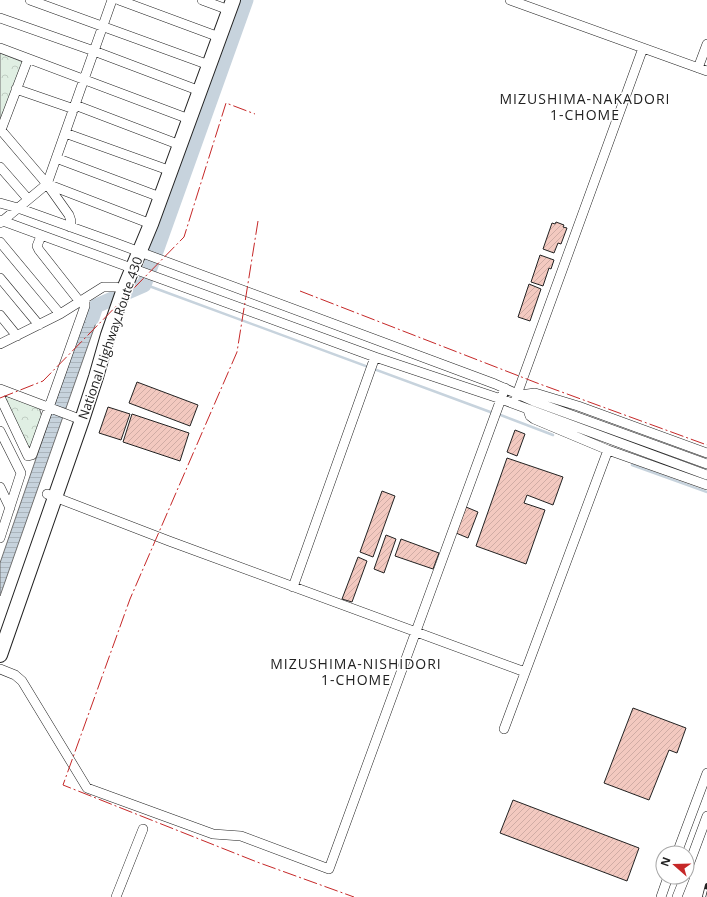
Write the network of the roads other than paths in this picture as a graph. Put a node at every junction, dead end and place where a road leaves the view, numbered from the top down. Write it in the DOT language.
graph roads {
  1 [pos="30,0"];
  2 [pos="112,0"];
  3 [pos="119,0"];
  4 [pos="202,0"];
  5 [pos="510,0"];
  6 [pos="227,4"];
  7 [pos="0,18"];
  8 [pos="103,26"];
  9 [pos="215,36"];
  10 [pos="707,44"];
  11 [pos="0,48"];
  12 [pos="643,48"];
  13 [pos="94,51"];
  14 [pos="28,59"];
  15 [pos="205,63"];
  16 [pos="703,70"];
  17 [pos="84,79"];
  18 [pos="16,89"];
  19 [pos="196,90"];
  20 [pos="74,107"];
  21 [pos="186,118"];
  22 [pos="0,130"];
  23 [pos="65,133"];
  24 [pos="176,144"];
  25 [pos="56,158"];
  26 [pos="0,168"];
  27 [pos="166,170"];
  28 [pos="47,184"];
  29 [pos="156,196"];
  30 [pos="28,199"];
  31 [pos="0,203"];
  32 [pos="18,208"];
  33 [pos="1,222"];
  34 [pos="146,222"];
  35 [pos="70,227"];
  36 [pos="41,236"];
  37 [pos="0,242"];
  38 [pos="140,253"];
  39 [pos="134,269"];
  40 [pos="0,278"];
  41 [pos="116,296"];
  42 [pos="83,301"];
  43 [pos="60,314"];
  44 [pos="0,315"];
  45 [pos="39,325"];
  46 [pos="17,336"];
  47 [pos="0,344"];
  48 [pos="375,357"];
  49 [pos="505,388"];
  50 [pos="0,389"];
  51 [pos="519,394"];
  52 [pos="0,397"];
  53 [pos="501,399"];
  54 [pos="513,404"];
  55 [pos="51,408"];
  56 [pos="528,410"];
  57 [pos="74,417"];
  58 [pos="0,431"];
  59 [pos="644,446"];
  60 [pos="608,450"];
  61 [pos="707,453"];
  62 [pos="707,464"];
  63 [pos="707,475"];
  64 [pos="707,485"];
  65 [pos="0,487"];
  66 [pos="51,495"];
  67 [pos="10,508"];
  68 [pos="2,525"];
  69 [pos="0,538"];
  70 [pos="293,587"];
  71 [pos="0,626"];
  72 [pos="416,632"];
  73 [pos="0,655"];
  74 [pos="0,669"];
  75 [pos="525,672"];
  76 [pos="504,729"];
  77 [pos="707,773"];
  78 [pos="707,816"];
  79 [pos="143,829"];
  80 [pos="680,845"];
  81 [pos="695,848"];
  82 [pos="665,885"];
  83 [pos="682,885"];
  84 [pos="116,897"];
  85 [pos="661,897"];
  86 [pos="677,897"];
  1 -- 8 [label="street"];
  2 -- 8 [label="street"];
  3 -- 9 [label="street"];
  4 -- 6 [label="street"];
  5 -- 12 [label="street"];
  6 -- 9 [label="highway, National Highway Route 430"];
  7 -- 13 [label="street"];
  8 -- 13 [label="street"];
  8 -- 15 [label="street"];
  9 -- 15 [label="highway, National Highway Route 430"];
  10 -- 16 [label="street"];
  11 -- 14 [label="street"];
  12 -- 16 [label="street"];
  12 -- 51 [label="street"];
  13 -- 17 [label="street"];
  13 -- 19 [label="street"];
  14 -- 17 [label="street"];
  14 -- 18 [label="street"];
  15 -- 19 [label="highway, National Highway Route 430"];
  17 -- 20 [label="street"];
  17 -- 21 [label="street"];
  18 -- 20 [label="street"];
  18 -- 22 [label="street"];
  19 -- 21 [label="highway, National Highway Route 430"];
  20 -- 23 [label="street"];
  20 -- 24 [label="street"];
  21 -- 24 [label="highway, National Highway Route 430"];
  22 -- 28 [label="street"];
  23 -- 25 [label="street"];
  23 -- 27 [label="street"];
  24 -- 27 [label="highway, National Highway Route 430"];
  25 -- 28 [label="street"];
  25 -- 29 [label="street"];
  26 -- 30 [label="street"];
  27 -- 29 [label="highway, National Highway Route 430"];
  28 -- 30 [label="street"];
  28 -- 34 [label="street"];
  28 -- 35 [label="street"];
  29 -- 34 [label="highway, National Highway Route 430"];
  30 -- 32 [label="street"];
  31 -- 32 [label="street"];
  32 -- 33 [label="street"];
  32 -- 35 [label="street"];
  33 -- 36 [label="street"];
  34 -- 38 [label="highway, National Highway Route 430"];
  35 -- 38 [label="street"];
  36 -- 39 [label="street"];
  36 -- 42 [label="street"];
  37 -- 43 [label="street"];
  38 -- 39 [label="highway, National Highway Route 430"];
  38 -- 49 [label="street"];
  39 -- 41 [label="highway, National Highway Route 430"];
  39 -- 48 [label="street"];
  40 -- 45 [label="street"];
  41 -- 42 [label="street"];
  41 -- 57 [label="highway, National Highway Route 430"];
  42 -- 43 [label="street"];
  42 -- 55 [label="street"];
  43 -- 45 [label="street"];
  44 -- 46 [label="street"];
  45 -- 46 [label="street"];
  46 -- 47 [label="street"];
  48 -- 53 [label="street"];
  48 -- 70 [label="street"];
  49 -- 51 [label="street"];
  49 -- 53 [label="street"];
  50 -- 55 [label="street"];
  51 -- 54 [label="street"];
  51 -- 59 [label="street"];
  51 -- 61 [label="street"];
  52 -- 55 [label="street"];
  53 -- 54 [label="street"];
  53 -- 72 [label="street"];
  54 -- 56 [label="street"];
  55 -- 57 [label="street"];
  56 -- 59 [label="street"];
  56 -- 60 [label="street"];
  57 -- 66 [label="highway, National Highway Route 430"];
  58 -- 67 [label="street"];
  59 -- 62 [label="street"];
  59 -- 63 [label="street"];
  60 -- 64 [label="street"];
  60 -- 75 [label="street"];
  65 -- 67 [label="street"];
  66 -- 70 [label="street"];
  66 -- 71 [label="highway, National Highway Route 430"];
  66 -- 73 [label="highway, National Highway Route 430"];
  67 -- 68 [label="street"];
  68 -- 69 [label="street"];
  70 -- 72 [label="street"];
  72 -- 74 [label="street"];
  72 -- 75 [label="street"];
  75 -- 76 [label="street"];
  77 -- 80 [label="street"];
  78 -- 81 [label="street"];
  79 -- 84 [label="street"];
  82 -- 85 [label="street"];
  83 -- 86 [label="street"];
}
